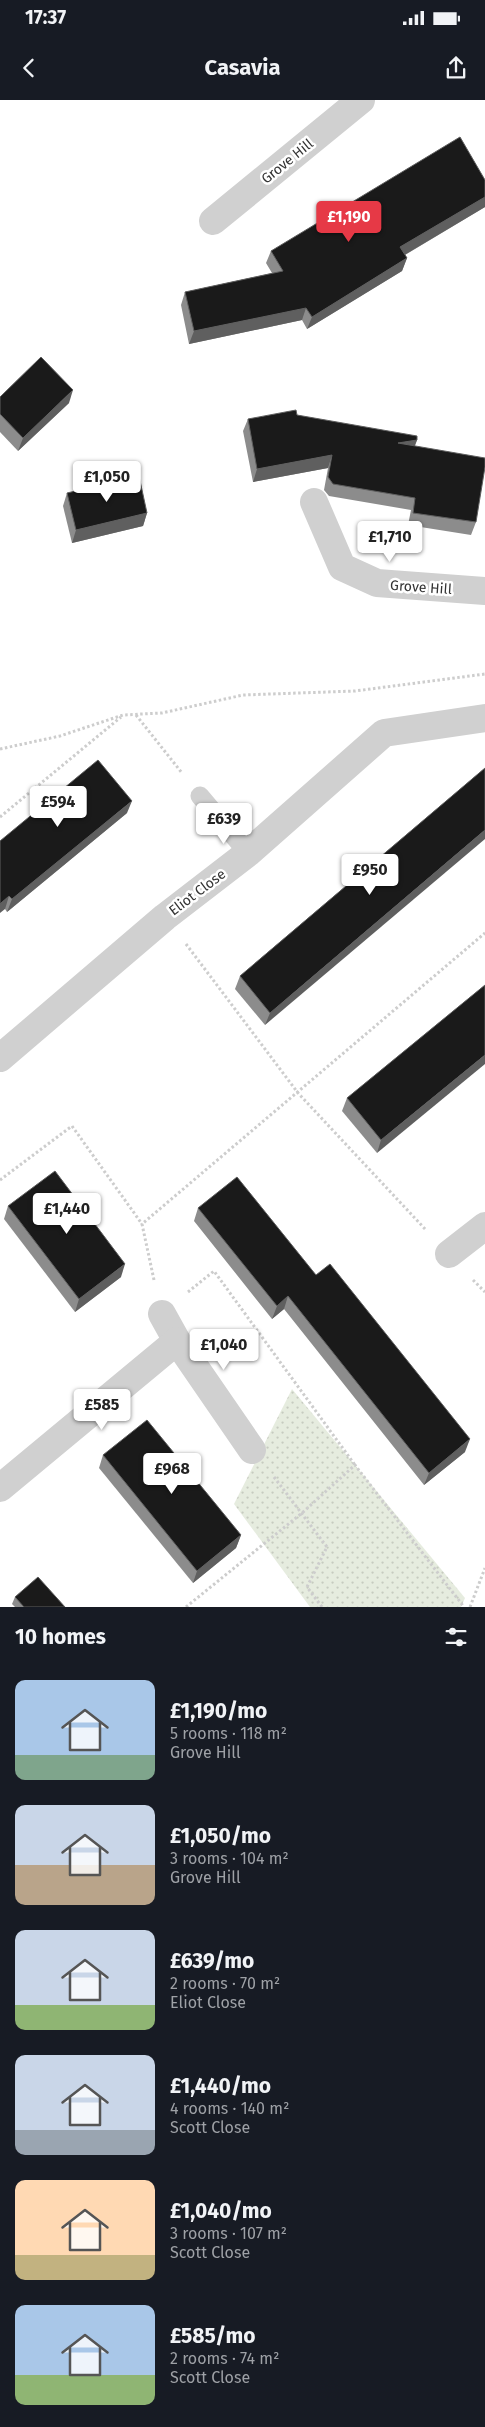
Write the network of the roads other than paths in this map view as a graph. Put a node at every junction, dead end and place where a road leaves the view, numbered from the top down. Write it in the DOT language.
graph roads {
  1 [pos="361,100"];
  2 [pos="213,221"];
  3 [pos="314,502"];
  4 [pos="485,591"];
  5 [pos="485,718"];
  6 [pos="200,796"];
  7 [pos="248,854"];
  8 [pos="0,1058"];
  9 [pos="485,1226"];
  10 [pos="449,1254"];
  11 [pos="162,1314"];
  12 [pos="177,1341"];
  13 [pos="252,1450"];
  14 [pos="0,1488"];
  1 -- 2 [label="street, Grove Hill"];
  3 -- 4 [label="street, Grove Hill"];
  5 -- 7 [label="street, Eliot Close"];
  6 -- 7 [label="lane"];
  7 -- 8 [label="street, Eliot Close"];
  9 -- 10 [label="street"];
  11 -- 12 [label="street"];
  12 -- 13 [label="street"];
  12 -- 14 [label="street"];
}
